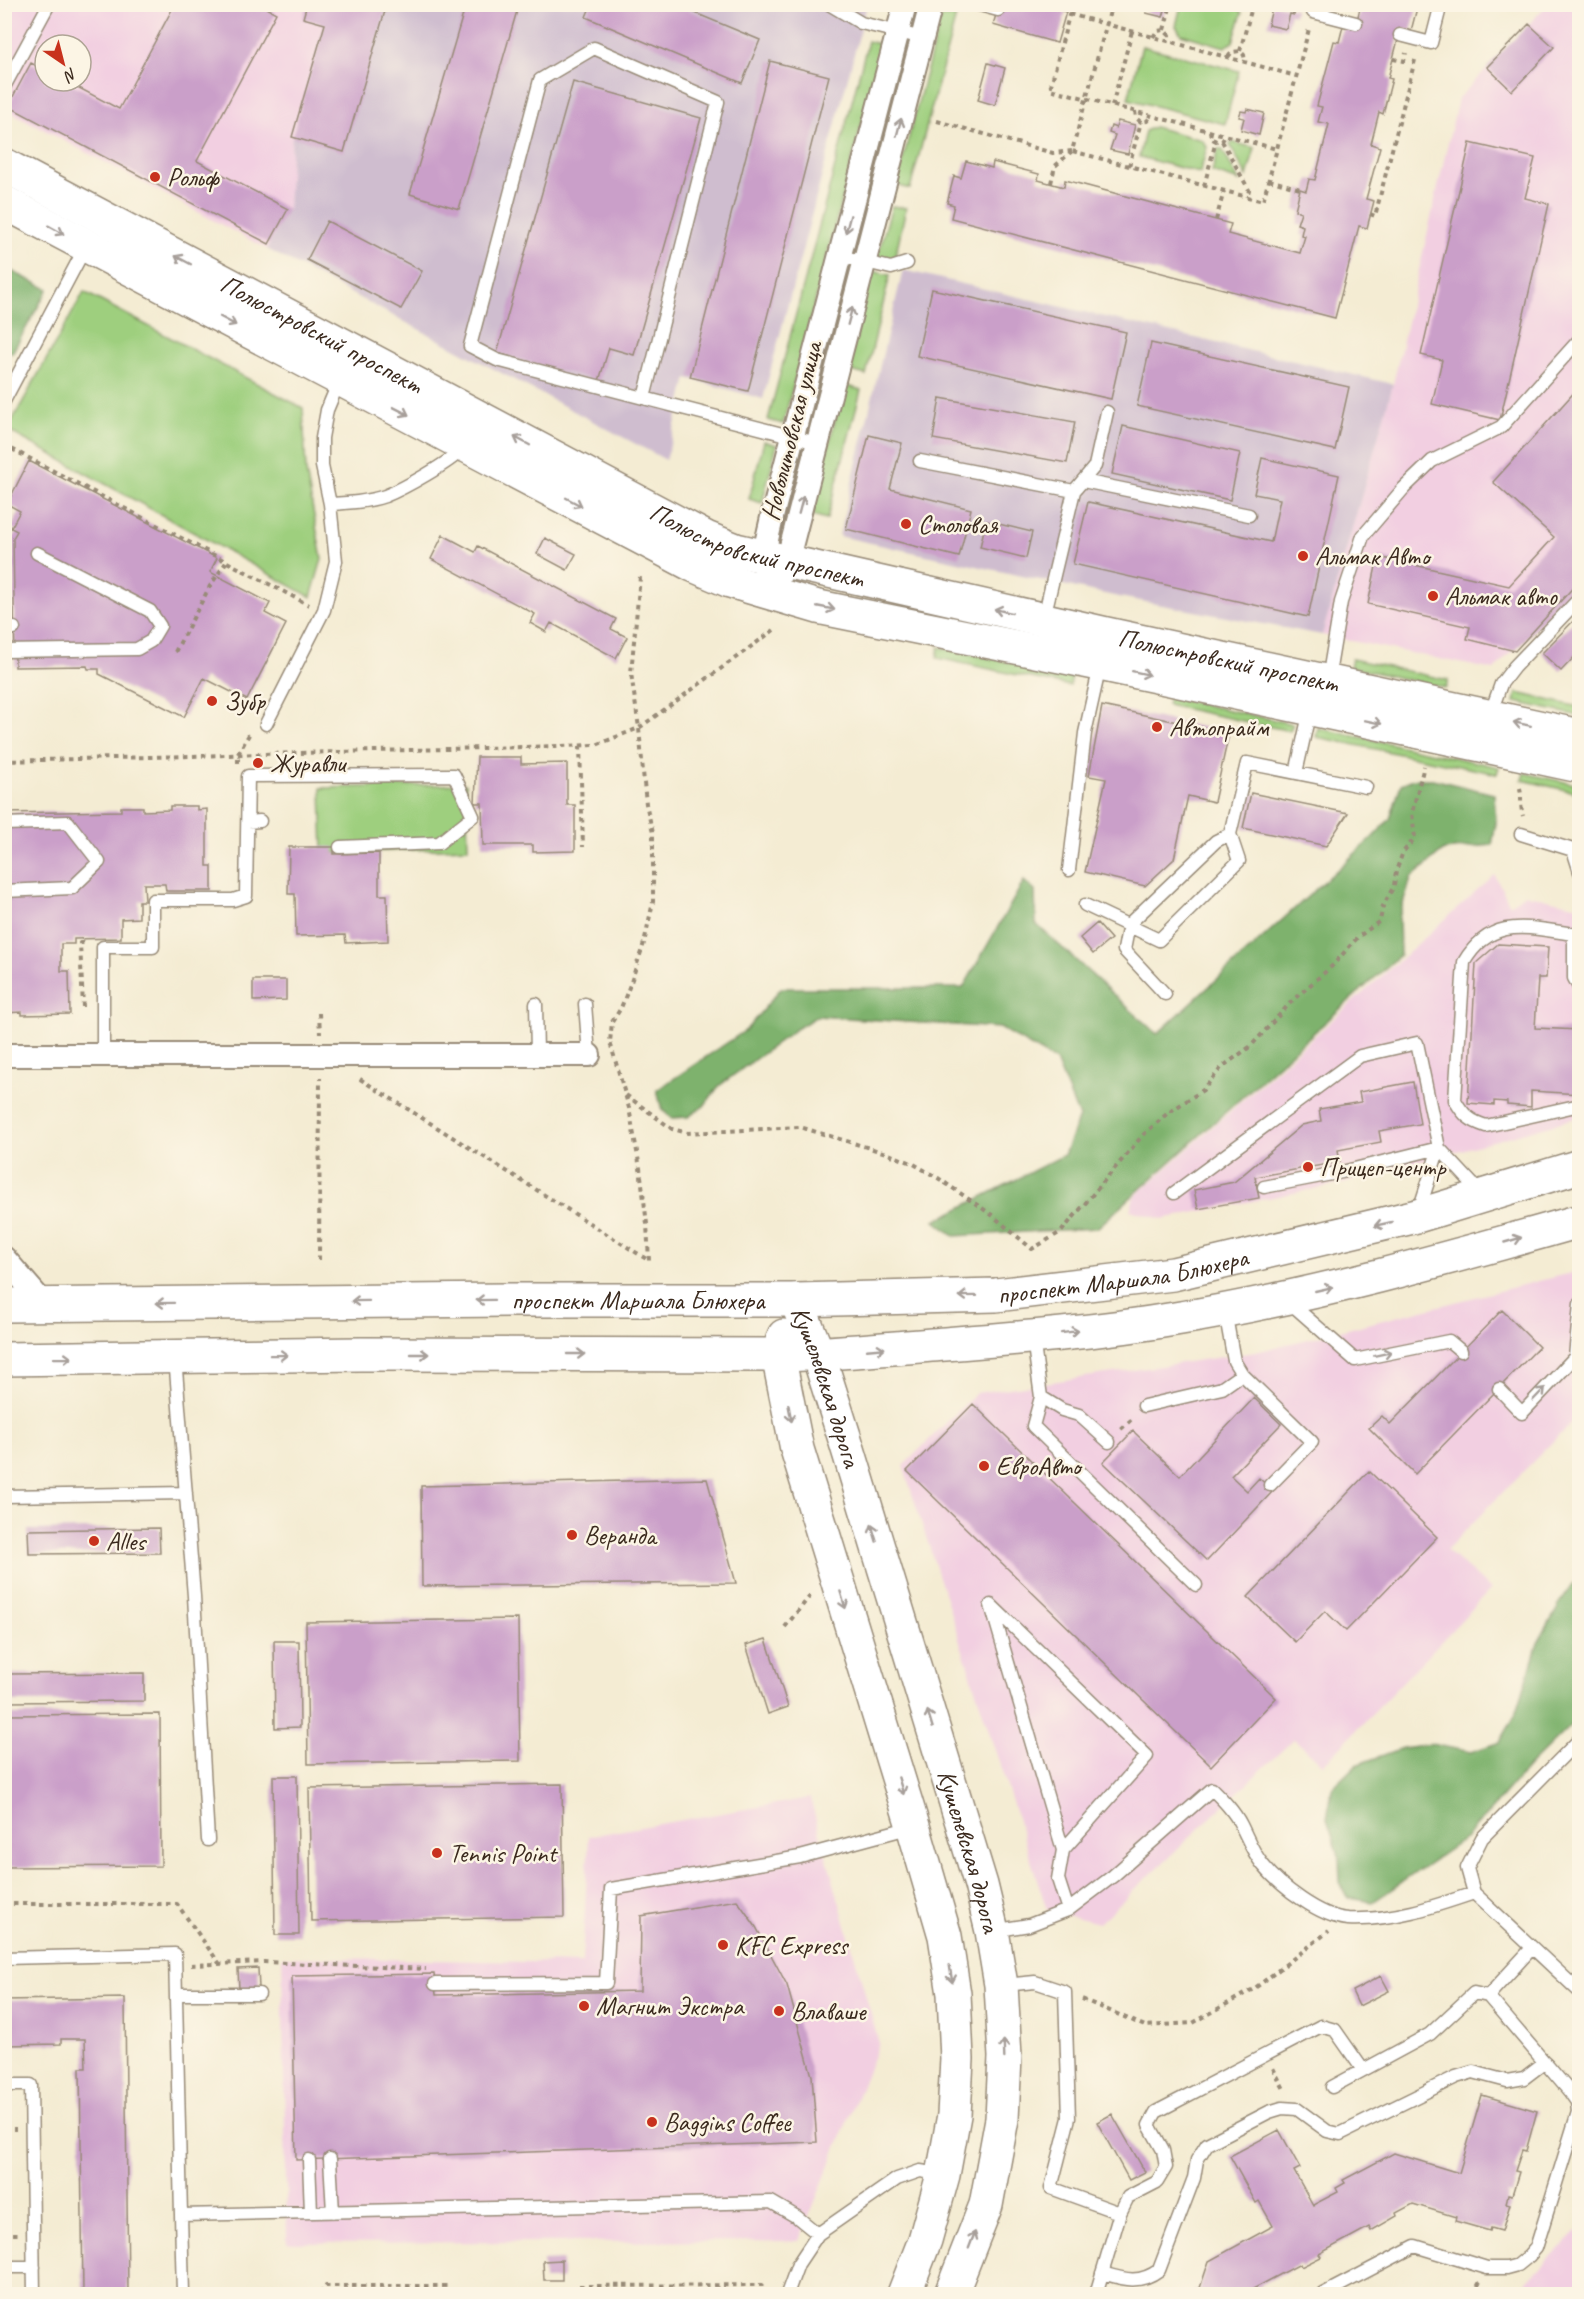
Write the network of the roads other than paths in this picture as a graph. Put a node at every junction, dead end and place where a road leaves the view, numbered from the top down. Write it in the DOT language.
graph roads {
  1 [pos="49,4"];
  2 [pos="905,4"];
  3 [pos="931,4"];
  4 [pos="976,4"];
  5 [pos="1441,4"];
  6 [pos="834,6"];
  7 [pos="1314,8"];
  8 [pos="998,10"];
  9 [pos="1356,23"];
  10 [pos="898,32"];
  11 [pos="1400,35"];
  12 [pos="922,38"];
  13 [pos="4,87"];
  14 [pos="4,165"];
  15 [pos="858,187"];
  16 [pos="882,192"];
  17 [pos="4,202"];
  18 [pos="86,246"];
  19 [pos="840,256"];
  20 [pos="864,262"];
  21 [pos="907,263"];
  22 [pos="1580,339"];
  23 [pos="347,366"];
  24 [pos="644,399"];
  25 [pos="4,401"];
  26 [pos="1107,412"];
  27 [pos="474,432"];
  28 [pos="793,437"];
  29 [pos="817,442"];
  30 [pos="920,461"];
  31 [pos="1083,480"];
  32 [pos="1074,491"];
  33 [pos="330,504"];
  34 [pos="1249,514"];
  35 [pos="37,553"];
  36 [pos="775,559"];
  37 [pos="770,594"];
  38 [pos="1580,598"];
  39 [pos="1040,635"];
  40 [pos="1104,649"];
  41 [pos="4,651"];
  42 [pos="1319,695"];
  43 [pos="260,724"];
  44 [pos="1486,731"];
  45 [pos="1580,736"];
  46 [pos="1580,766"];
  47 [pos="1296,773"];
  48 [pos="1366,787"];
  49 [pos="4,824"];
  50 [pos="1230,834"];
  51 [pos="1525,835"];
  52 [pos="340,847"];
  53 [pos="1069,870"];
  54 [pos="1580,872"];
  55 [pos="4,891"];
  56 [pos="1085,905"];
  57 [pos="1128,924"];
  58 [pos="1577,932"];
  59 [pos="1580,989"];
  60 [pos="1165,994"];
  61 [pos="536,1004"];
  62 [pos="585,1004"];
  63 [pos="537,1053"];
  64 [pos="4,1054"];
  65 [pos="103,1054"];
  66 [pos="589,1055"];
  67 [pos="1580,1106"];
  68 [pos="1438,1148"];
  69 [pos="1580,1166"];
  70 [pos="1264,1187"];
  71 [pos="1174,1193"];
  72 [pos="1484,1196"];
  73 [pos="1417,1216"];
  74 [pos="1580,1221"];
  75 [pos="4,1258"];
  76 [pos="1285,1298"];
  77 [pos="796,1300"];
  78 [pos="44,1304"];
  79 [pos="1580,1304"];
  80 [pos="4,1305"];
  81 [pos="1224,1310"];
  82 [pos="1033,1337"];
  83 [pos="1461,1351"];
  84 [pos="818,1354"];
  85 [pos="778,1355"];
  86 [pos="175,1356"];
  87 [pos="4,1359"];
  88 [pos="1242,1374"];
  89 [pos="1499,1389"];
  90 [pos="1041,1397"];
  91 [pos="1144,1406"];
  92 [pos="1109,1442"];
  93 [pos="1270,1485"];
  94 [pos="186,1493"];
  95 [pos="4,1496"];
  96 [pos="1196,1585"];
  97 [pos="1580,1739"];
  98 [pos="914,1826"];
  99 [pos="208,1840"];
  100 [pos="1063,1850"];
  101 [pos="1474,1893"];
  102 [pos="1068,1910"];
  103 [pos="992,1931"];
  104 [pos="1532,1948"];
  105 [pos="4,1958"];
  106 [pos="435,1984"];
  107 [pos="1001,1985"];
  108 [pos="1580,1992"];
  109 [pos="176,1994"];
  110 [pos="259,1994"];
  111 [pos="1488,1996"];
  112 [pos="1545,2062"];
  113 [pos="1362,2070"];
  114 [pos="4,2085"];
  115 [pos="1332,2087"];
  116 [pos="1579,2113"];
  117 [pos="330,2159"];
  118 [pos="309,2160"];
  119 [pos="943,2175"];
  120 [pos="311,2212"];
  121 [pos="333,2212"];
  122 [pos="1120,2213"];
  123 [pos="181,2215"];
  124 [pos="818,2234"];
  125 [pos="4,2267"];
  126 [pos="34,2267"];
  127 [pos="1102,2273"];
  128 [pos="34,2295"];
  129 [pos="183,2295"];
  130 [pos="787,2295"];
  131 [pos="904,2295"];
  132 [pos="951,2295"];
  133 [pos="1096,2295"];
  134 [pos="1323,2295"];
  1 -- 13 [label="lane"];
  2 -- 10 [label="street, Новолитовская улица"];
  3 -- 12 [label="street, Новолитовская улица"];
  4 -- 8 [label="lane"];
  5 -- 11 [label="lane"];
  6 -- 10 [label="lane"];
  7 -- 9 [label="lane"];
  10 -- 12 [label="lane"];
  10 -- 15 [label="street, Новолитовская улица"];
  16 -- 12 [label="street, Новолитовская улица, one-way"];
  23 -- 14 [label="main road, Полюстровский проспект, one-way"];
  15 -- 16 [label="lane"];
  15 -- 19 [label="street, Новолитовская улица, one-way"];
  16 -- 20 [label="street, Новолитовская улица"];
  17 -- 18 [label="main road, Полюстровский проспект, one-way"];
  18 -- 23 [label="main road, Полюстровский проспект, one-way"];
  18 -- 25 [label="lane"];
  19 -- 20 [label="lane"];
  19 -- 28 [label="street, Новолитовская улица"];
  20 -- 21 [label="lane"];
  29 -- 20 [label="street, Новолитовская улица, one-way"];
  22 -- 42 [label="lane"];
  23 -- 27 [label="main road, Полюстровский проспект"];
  23 -- 33 [label="lane"];
  24 -- 24 [label="lane"];
  24 -- 28 [label="lane"];
  26 -- 31 [label="lane"];
  27 -- 33 [label="lane"];
  36 -- 27 [label="main road, Полюстровский проспект, one-way"];
  27 -- 37 [label="main road, Полюстровский проспект, one-way"];
  28 -- 29 [label="lane"];
  28 -- 36 [label="street, Новолитовская улица"];
  36 -- 29 [label="street, Новолитовская улица, one-way"];
  30 -- 32 [label="lane"];
  31 -- 32 [label="lane"];
  31 -- 34 [label="lane"];
  32 -- 39 [label="lane"];
  33 -- 43 [label="lane"];
  35 -- 41 [label="lane"];
  36 -- 37 [label="street, Новолитовская улица"];
  39 -- 36 [label="main road, Полюстровский проспект, one-way"];
  37 -- 39 [label="main road, Полюстровский проспект, one-way"];
  38 -- 44 [label="lane"];
  39 -- 40 [label="main road, Полюстровский проспект"];
  40 -- 42 [label="main road, Полюстровский проспект"];
  40 -- 53 [label="lane"];
  42 -- 44 [label="main road, Полюстровский проспект"];
  42 -- 47 [label="lane"];
  45 -- 44 [label="main road, Полюстровский проспект, one-way"];
  44 -- 46 [label="main road, Полюстровский проспект"];
  47 -- 48 [label="lane"];
  47 -- 50 [label="lane"];
  49 -- 55 [label="lane"];
  50 -- 57 [label="lane"];
  50 -- 57 [label="lane"];
  51 -- 54 [label="lane"];
  52 -- 65 [label="lane"];
  56 -- 57 [label="lane"];
  57 -- 60 [label="lane"];
  58 -- 59 [label="lane"];
  58 -- 67 [label="lane"];
  61 -- 63 [label="lane"];
  62 -- 66 [label="lane"];
  63 -- 65 [label="street"];
  63 -- 66 [label="street"];
  64 -- 65 [label="street"];
  68 -- 70 [label="lane"];
  68 -- 71 [label="lane"];
  68 -- 72 [label="lane"];
  68 -- 73 [label="lane"];
  69 -- 72 [label="main road, проспект Маршала Блюхера"];
  72 -- 73 [label="main road, проспект Маршала Блюхера"];
  73 -- 77 [label="main road, проспект Маршала Блюхера, one-way"];
  76 -- 74 [label="main road, проспект Маршала Блюхера, one-way"];
  75 -- 78 [label="street"];
  76 -- 81 [label="main road, проспект Маршала Блюхера"];
  76 -- 83 [label="lane, one-way"];
  77 -- 78 [label="main road, проспект Маршала Блюхера, one-way"];
  77 -- 84 [label="main road, Кушелевская дорога"];
  77 -- 85 [label="main road, Кушелевская дорога"];
  78 -- 80 [label="main road, проспект Маршала Блюхера"];
  89 -- 79 [label="lane, one-way"];
  82 -- 81 [label="main road, проспект Маршала Блюхера, one-way"];
  81 -- 88 [label="lane"];
  84 -- 82 [label="main road, проспект Маршала Блюхера, one-way"];
  82 -- 90 [label="lane"];
  84 -- 85 [label="main road, проспект Маршала Блюхера"];
  103 -- 84 [label="main road, Кушелевская дорога, one-way"];
  86 -- 85 [label="main road, проспект Маршала Блюхера, one-way"];
  85 -- 98 [label="main road, Кушелевская дорога, one-way"];
  87 -- 86 [label="main road, проспект Маршала Блюхера, one-way"];
  86 -- 94 [label="lane"];
  88 -- 91 [label="lane"];
  88 -- 93 [label="lane"];
  90 -- 92 [label="lane"];
  90 -- 96 [label="lane"];
  94 -- 95 [label="lane"];
  94 -- 99 [label="lane"];
  97 -- 101 [label="lane"];
  98 -- 106 [label="lane"];
  98 -- 119 [label="main road, Кушелевская дорога, one-way"];
  100 -- 100 [label="lane"];
  100 -- 102 [label="lane"];
  101 -- 102 [label="lane"];
  101 -- 104 [label="lane"];
  102 -- 103 [label="lane"];
  103 -- 107 [label="main road, Кушелевская дорога"];
  104 -- 108 [label="lane"];
  104 -- 111 [label="lane"];
  105 -- 109 [label="lane"];
  107 -- 122 [label="lane"];
  132 -- 107 [label="main road, Кушелевская дорога, one-way"];
  109 -- 110 [label="lane"];
  109 -- 123 [label="lane"];
  111 -- 112 [label="lane"];
  111 -- 113 [label="lane"];
  112 -- 116 [label="lane"];
  112 -- 127 [label="lane"];
  113 -- 115 [label="lane"];
  113 -- 122 [label="lane"];
  114 -- 126 [label="lane"];
  116 -- 134 [label="lane"];
  117 -- 121 [label="lane"];
  118 -- 120 [label="lane"];
  119 -- 124 [label="lane"];
  119 -- 131 [label="main road, Кушелевская дорога"];
  120 -- 121 [label="lane"];
  120 -- 123 [label="lane"];
  121 -- 124 [label="lane"];
  122 -- 127 [label="lane"];
  123 -- 129 [label="lane"];
  124 -- 130 [label="lane"];
  125 -- 126 [label="lane"];
  126 -- 128 [label="lane"];
  127 -- 133 [label="lane"];
}
